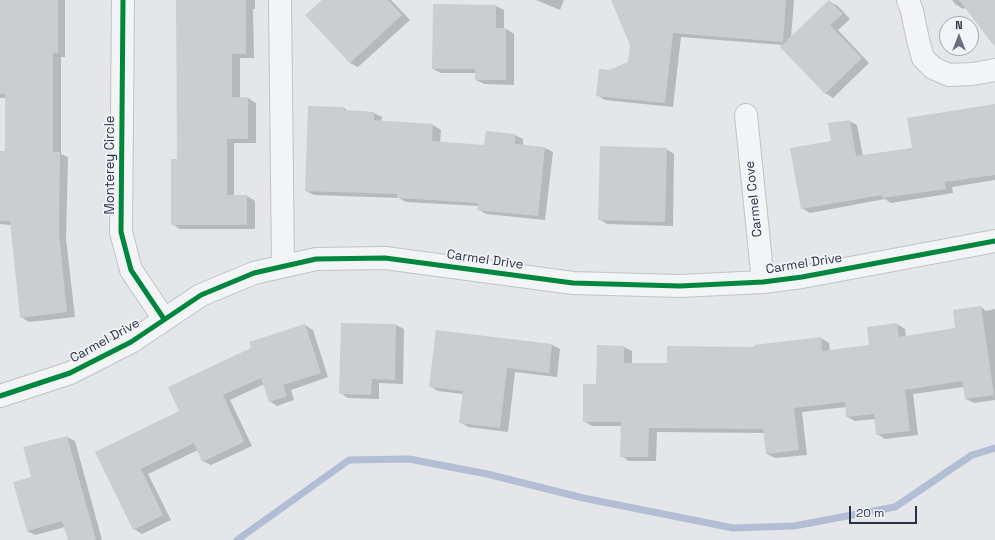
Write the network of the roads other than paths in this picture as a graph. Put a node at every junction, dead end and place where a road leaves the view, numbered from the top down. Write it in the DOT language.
graph roads {
  1 [pos="123,0"];
  2 [pos="280,0"];
  3 [pos="908,0"];
  4 [pos="995,70"];
  5 [pos="746,115"];
  6 [pos="995,241"];
  7 [pos="283,266"];
  8 [pos="763,282"];
  9 [pos="164,319"];
  10 [pos="0,396"];
  1 -- 9 [label="street, Monterey Circle"];
  2 -- 7 [label="street"];
  3 -- 4 [label="street"];
  5 -- 8 [label="street, Carmel Cove"];
  6 -- 8 [label="street, Carmel Drive"];
  7 -- 8 [label="street, Carmel Drive"];
  7 -- 9 [label="street, Carmel Drive"];
  9 -- 10 [label="street, Carmel Drive"];
}
